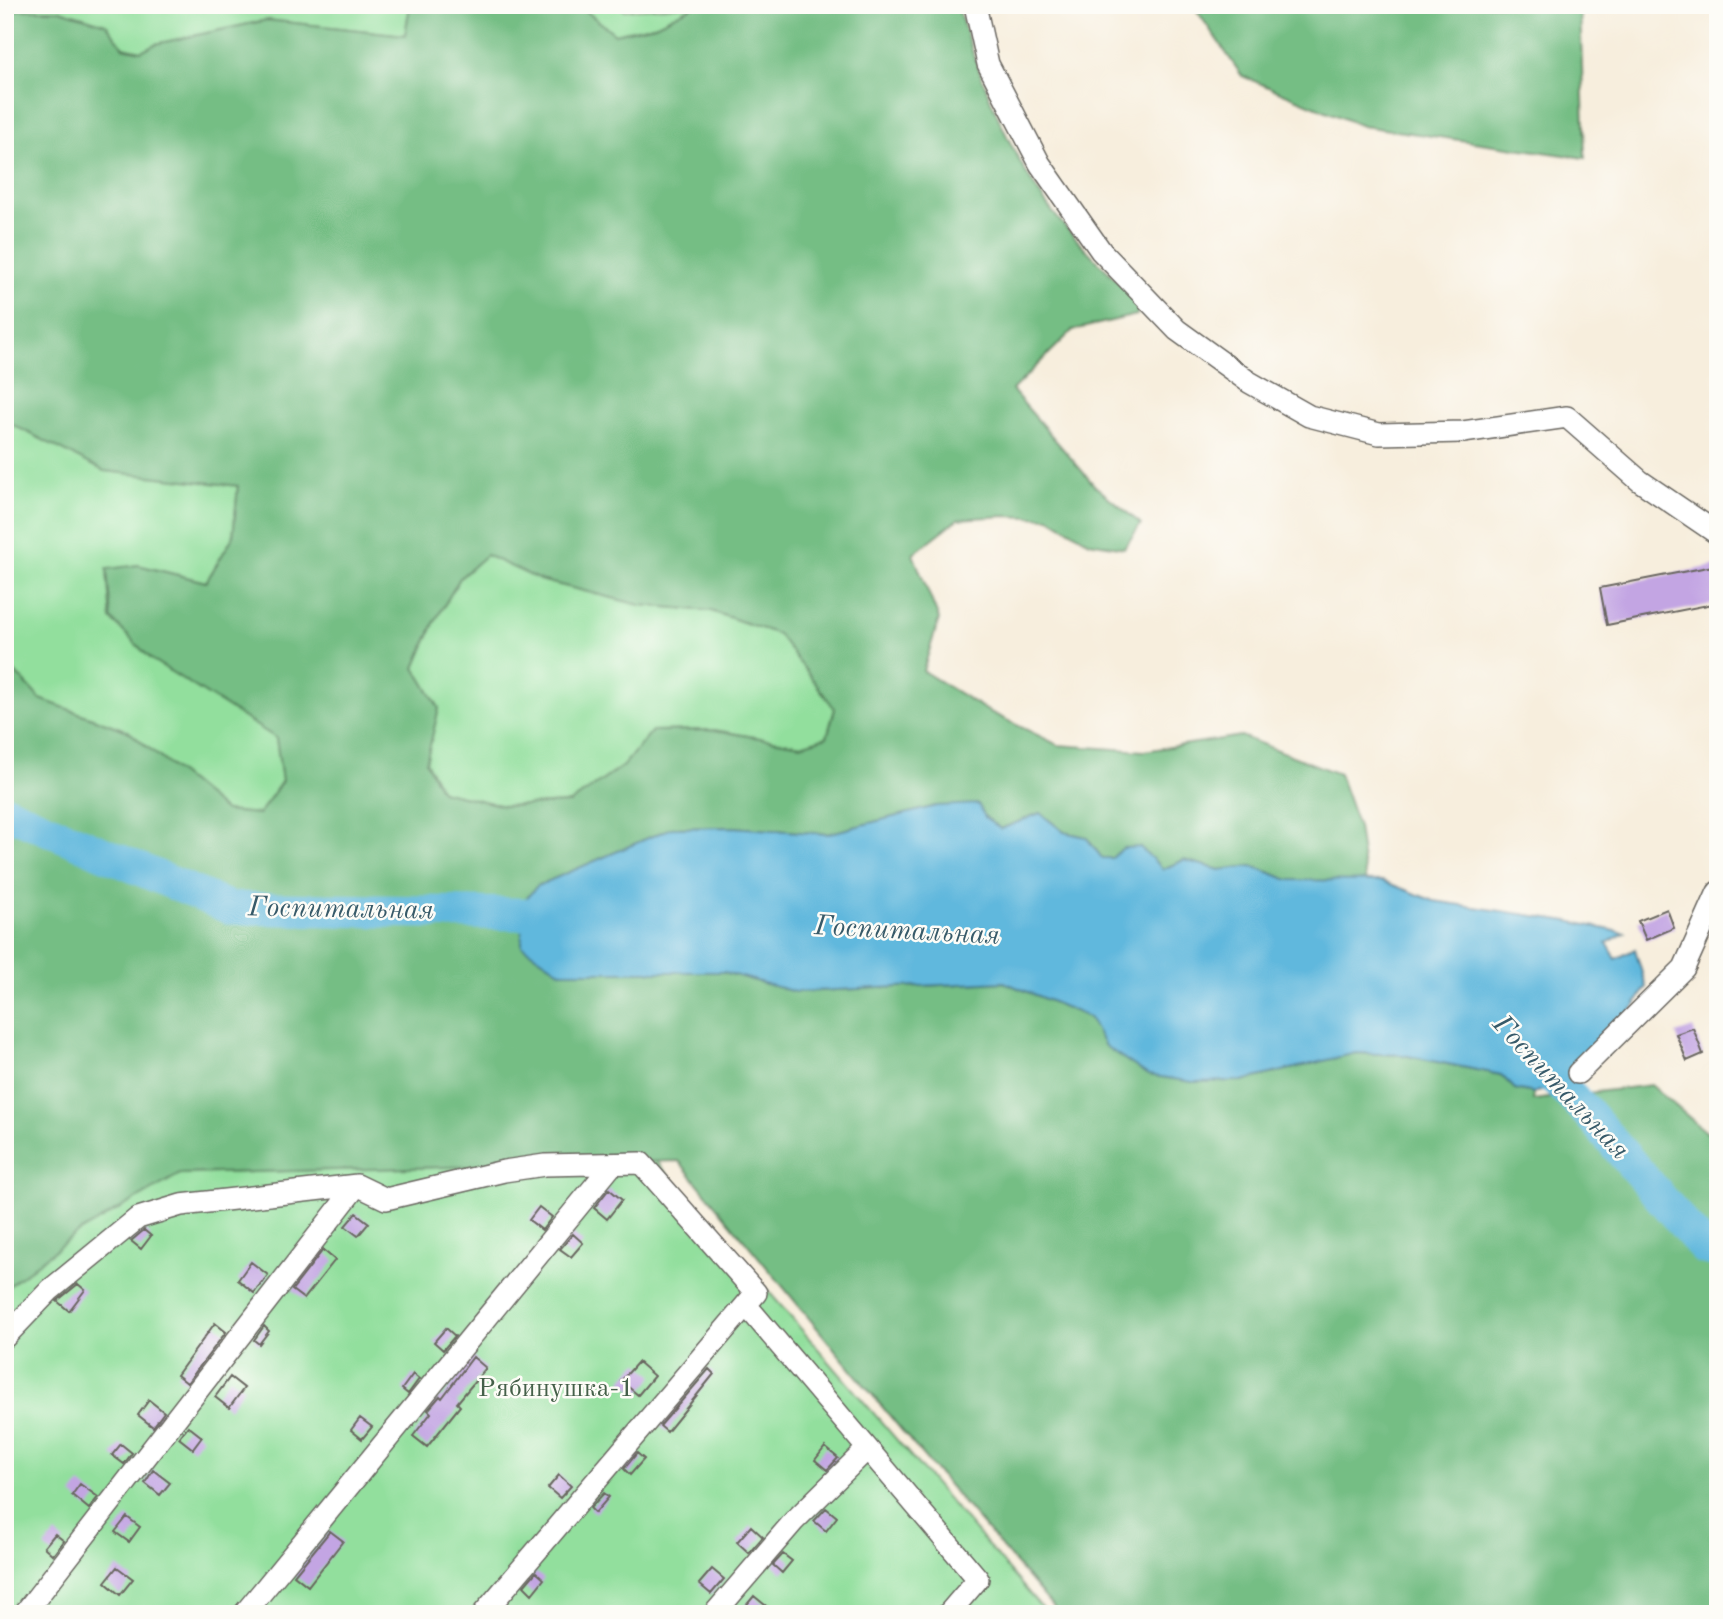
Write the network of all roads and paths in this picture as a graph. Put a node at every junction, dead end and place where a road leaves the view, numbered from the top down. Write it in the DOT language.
graph roads {
  1 [pos="975,5"];
  2 [pos="1718,534"];
  3 [pos="1718,892"];
  4 [pos="1578,1073"];
  5 [pos="612,1166"];
  6 [pos="358,1185"];
  7 [pos="746,1305"];
  8 [pos="5,1337"];
  9 [pos="867,1448"];
  10 [pos="24,1614"];
  11 [pos="244,1614"];
  12 [pos="483,1614"];
  13 [pos="714,1614"];
  14 [pos="948,1614"];
  1 -- 2 [label="street"];
  3 -- 4 [label="street"];
  5 -- 6 [label="street"];
  5 -- 7 [label="street"];
  5 -- 11 [label="street"];
  6 -- 8 [label="street"];
  6 -- 10 [label="street"];
  7 -- 9 [label="street"];
  7 -- 12 [label="street"];
  9 -- 13 [label="street"];
  9 -- 14 [label="street"];
}
